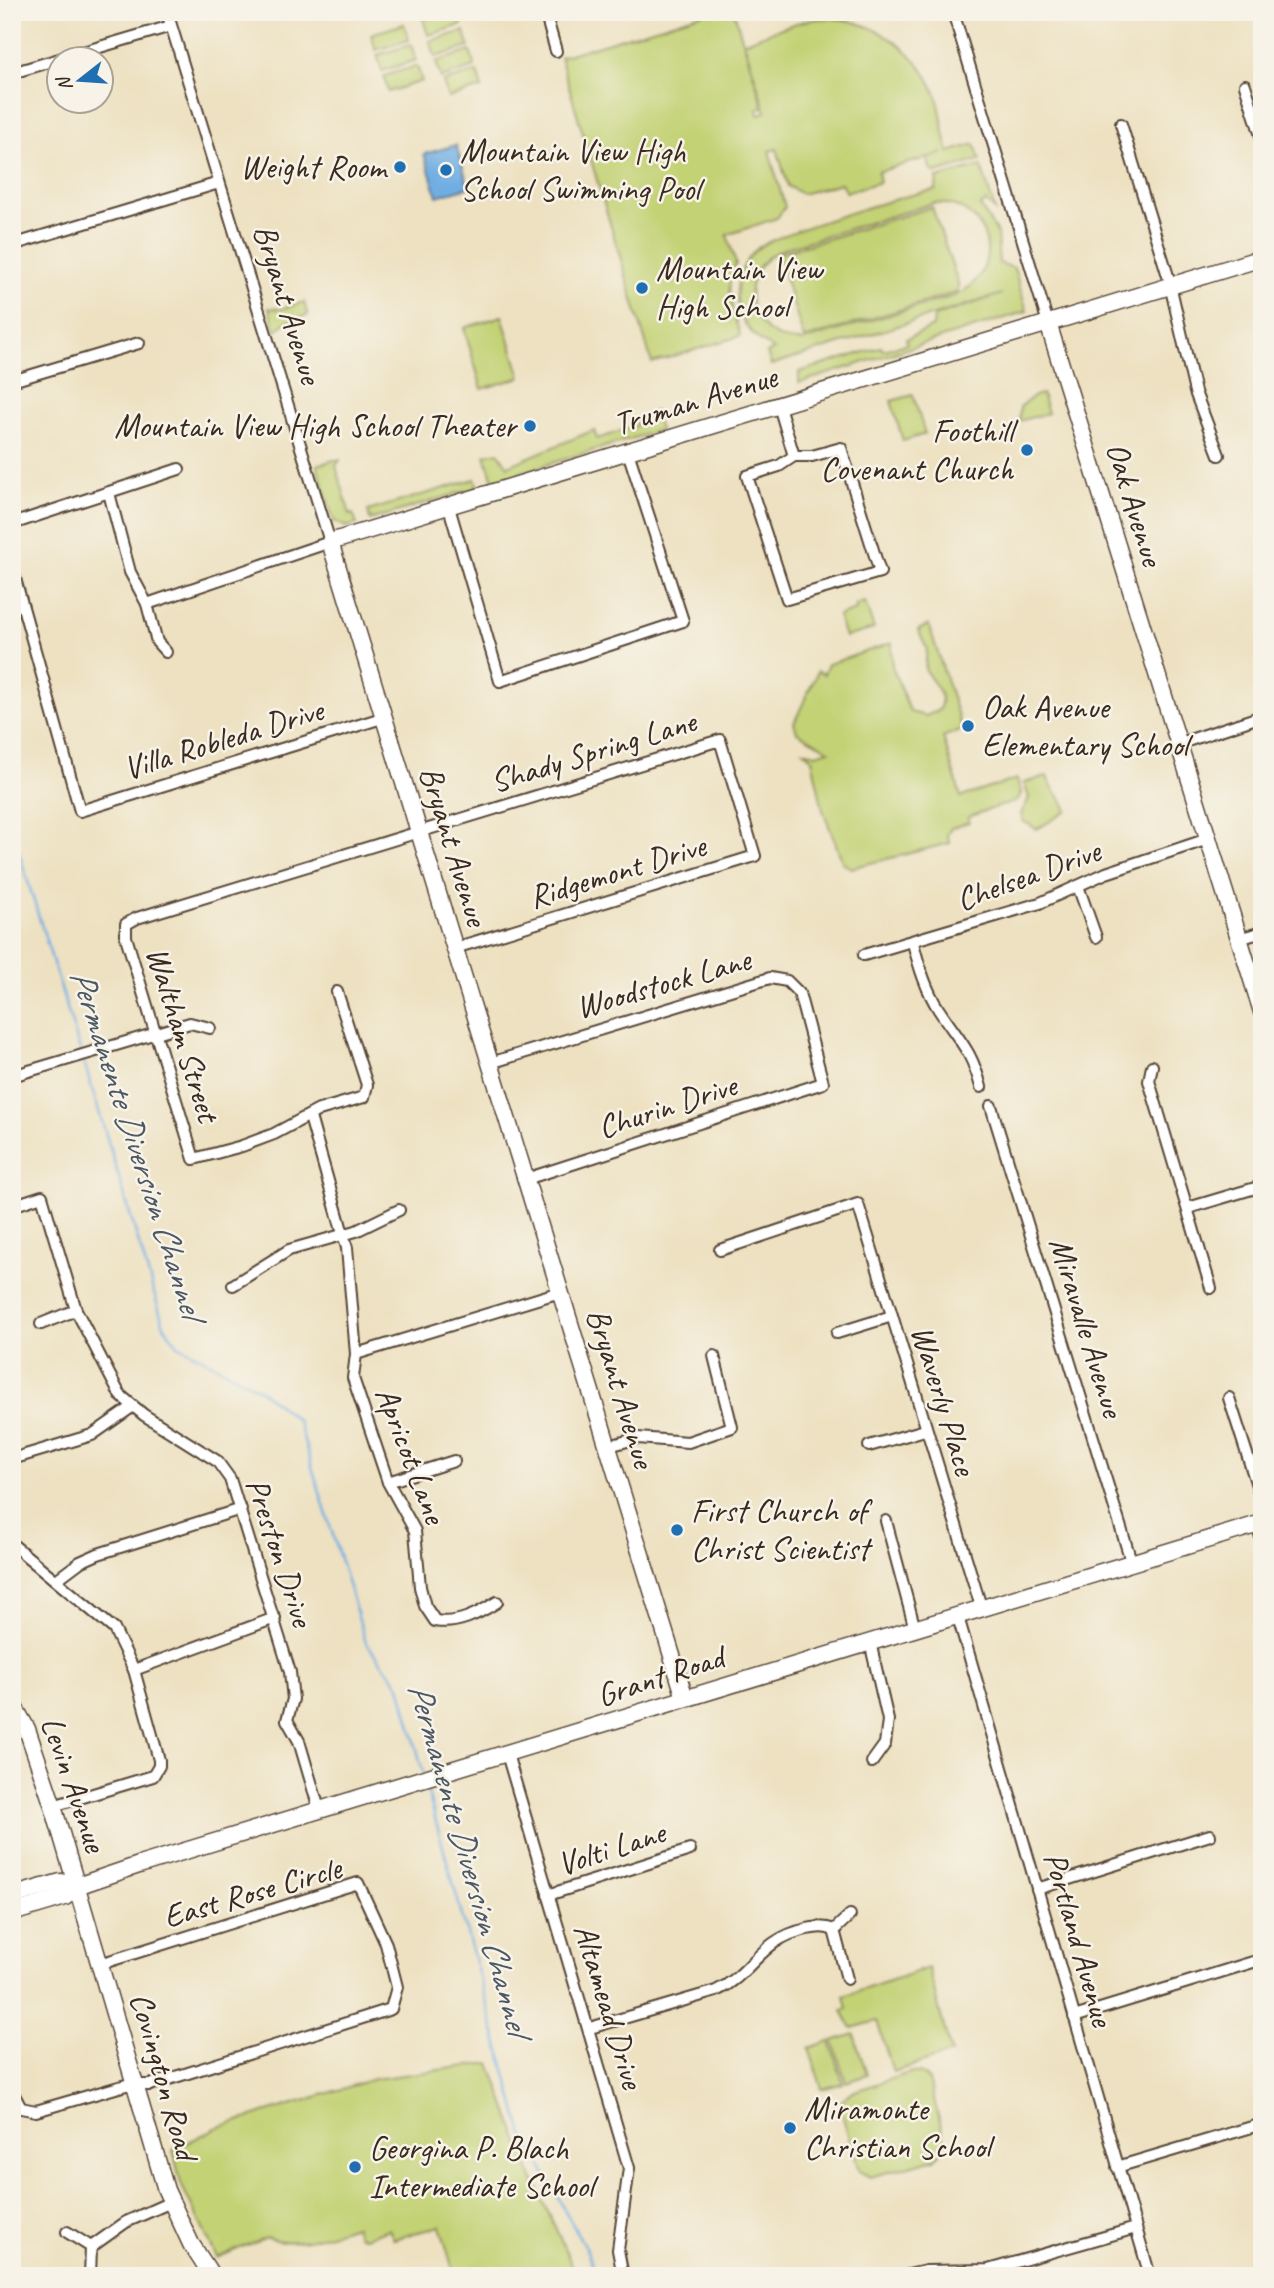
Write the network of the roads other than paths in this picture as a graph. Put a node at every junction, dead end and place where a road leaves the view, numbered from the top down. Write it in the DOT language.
graph roads {
  1 [pos="167,12"];
  2 [pos="545,12"];
  3 [pos="953,12"];
  4 [pos="171,26"];
  5 [pos="556,51"];
  6 [pos="12,73"];
  7 [pos="1245,85"];
  8 [pos="1121,124"];
  9 [pos="1262,139"];
  10 [pos="219,183"];
  11 [pos="12,245"];
  12 [pos="1262,258"];
  13 [pos="1170,286"];
  14 [pos="1048,323"];
  15 [pos="139,342"];
  16 [pos="12,381"];
  17 [pos="779,405"];
  18 [pos="628,452"];
  19 [pos="1219,455"];
  20 [pos="794,456"];
  21 [pos="179,469"];
  22 [pos="109,493"];
  23 [pos="448,504"];
  24 [pos="12,524"];
  25 [pos="330,542"];
  26 [pos="12,568"];
  27 [pos="147,604"];
  28 [pos="166,652"];
  29 [pos="1262,716"];
  30 [pos="382,718"];
  31 [pos="1178,744"];
  32 [pos="419,832"];
  33 [pos="1208,839"];
  34 [pos="755,856"];
  35 [pos="1079,886"];
  36 [pos="126,924"];
  37 [pos="1262,932"];
  38 [pos="1096,937"];
  39 [pos="1239,939"];
  40 [pos="913,943"];
  41 [pos="455,948"];
  42 [pos="864,955"];
  43 [pos="337,992"];
  44 [pos="1262,1012"];
  45 [pos="210,1028"];
  46 [pos="155,1033"];
  47 [pos="490,1063"];
  48 [pos="1152,1066"];
  49 [pos="12,1076"];
  50 [pos="823,1083"];
  51 [pos="981,1087"];
  52 [pos="990,1106"];
  53 [pos="310,1117"];
  54 [pos="526,1179"];
  55 [pos="1262,1186"];
  56 [pos="12,1206"];
  57 [pos="1188,1208"];
  58 [pos="399,1210"];
  59 [pos="344,1235"];
  60 [pos="720,1251"];
  61 [pos="233,1285"];
  62 [pos="1212,1288"];
  63 [pos="560,1292"];
  64 [pos="76,1310"];
  65 [pos="892,1316"];
  66 [pos="41,1324"];
  67 [pos="837,1333"];
  68 [pos="356,1354"];
  69 [pos="714,1356"];
  70 [pos="1229,1398"];
  71 [pos="132,1407"];
  72 [pos="925,1430"];
  73 [pos="609,1446"];
  74 [pos="869,1446"];
  75 [pos="12,1459"];
  76 [pos="454,1461"];
  77 [pos="388,1482"];
  78 [pos="1262,1501"];
  79 [pos="241,1509"];
  80 [pos="886,1521"];
  81 [pos="1260,1530"];
  82 [pos="12,1544"];
  83 [pos="1132,1564"];
  84 [pos="56,1580"];
  85 [pos="497,1602"];
  86 [pos="982,1610"];
  87 [pos="958,1617"];
  88 [pos="275,1618"];
  89 [pos="915,1629"];
  90 [pos="870,1642"];
  91 [pos="134,1670"];
  92 [pos="685,1698"];
  93 [pos="12,1703"];
  94 [pos="507,1755"];
  95 [pos="872,1762"];
  96 [pos="53,1806"];
  97 [pos="319,1809"];
  98 [pos="1210,1835"];
  99 [pos="690,1850"];
  100 [pos="77,1886"];
  101 [pos="1037,1889"];
  102 [pos="548,1895"];
  103 [pos="12,1896"];
  104 [pos="12,1913"];
  105 [pos="850,1915"];
  106 [pos="834,1930"];
  107 [pos="1253,1962"];
  108 [pos="100,1964"];
  109 [pos="847,1979"];
  110 [pos="1074,2017"];
  111 [pos="590,2028"];
  112 [pos="136,2085"];
  113 [pos="12,2091"];
  114 [pos="1262,2124"];
  115 [pos="1117,2167"];
  116 [pos="171,2202"];
  117 [pos="1136,2228"];
  118 [pos="66,2232"];
  119 [pos="91,2247"];
  120 [pos="90,2276"];
  121 [pos="212,2276"];
  122 [pos="623,2276"];
  123 [pos="904,2276"];
  124 [pos="1150,2276"];
  1 -- 4 [label="street, Bryant Avenue"];
  2 -- 5 [label="street"];
  3 -- 14 [label="street, Oak Avenue"];
  4 -- 6 [label="street"];
  4 -- 10 [label="street, Bryant Avenue"];
  7 -- 9 [label="street"];
  8 -- 13 [label="street"];
  10 -- 11 [label="street"];
  10 -- 25 [label="street, Bryant Avenue"];
  12 -- 13 [label="street, Truman Avenue"];
  13 -- 14 [label="street, Truman Avenue"];
  13 -- 19 [label="street"];
  14 -- 17 [label="street, Truman Avenue"];
  14 -- 31 [label="street, Oak Avenue"];
  15 -- 16 [label="street"];
  17 -- 18 [label="street, Truman Avenue"];
  17 -- 20 [label="street"];
  18 -- 23 [label="street, Truman Avenue"];
  18 -- 23 [label="street"];
  20 -- 20 [label="street"];
  21 -- 22 [label="street"];
  22 -- 24 [label="street"];
  22 -- 27 [label="street"];
  23 -- 25 [label="street, Truman Avenue"];
  25 -- 27 [label="street, Truman Avenue"];
  25 -- 30 [label="street, Bryant Avenue"];
  26 -- 30 [label="street, Villa Robleda Drive"];
  27 -- 28 [label="street"];
  29 -- 31 [label="street"];
  30 -- 32 [label="street, Bryant Avenue"];
  31 -- 33 [label="street, Oak Avenue"];
  32 -- 34 [label="street, Shady Spring Lane"];
  32 -- 36 [label="street, Shady Spring Lane"];
  32 -- 41 [label="street, Bryant Avenue"];
  33 -- 35 [label="street, Chelsea Drive"];
  33 -- 39 [label="street, Oak Avenue"];
  34 -- 41 [label="street, Ridgemont Drive"];
  35 -- 38 [label="street"];
  35 -- 40 [label="street, Chelsea Drive"];
  36 -- 46 [label="street, Waltham Street"];
  37 -- 39 [label="street"];
  39 -- 44 [label="street, Oak Avenue"];
  40 -- 42 [label="street, Chelsea Drive"];
  40 -- 51 [label="street"];
  41 -- 47 [label="street, Bryant Avenue"];
  43 -- 53 [label="street"];
  45 -- 46 [label="street"];
  46 -- 49 [label="street"];
  46 -- 53 [label="street, Waltham Street"];
  47 -- 50 [label="street, Woodstock Lane"];
  47 -- 54 [label="street, Bryant Avenue"];
  48 -- 57 [label="street"];
  50 -- 54 [label="street, Churin Drive"];
  52 -- 83 [label="street, Miravalle Avenue"];
  53 -- 59 [label="street, Apricot Lane"];
  54 -- 63 [label="street, Bryant Avenue"];
  55 -- 57 [label="street"];
  56 -- 64 [label="street, Preston Drive"];
  57 -- 62 [label="street"];
  58 -- 59 [label="street"];
  59 -- 61 [label="street"];
  59 -- 68 [label="street, Apricot Lane"];
  60 -- 65 [label="street, Waverly Place"];
  63 -- 68 [label="street"];
  63 -- 73 [label="street, Bryant Avenue"];
  64 -- 66 [label="street"];
  64 -- 71 [label="street, Preston Drive"];
  65 -- 67 [label="street"];
  65 -- 72 [label="street, Waverly Place"];
  68 -- 77 [label="street, Apricot Lane"];
  69 -- 73 [label="street"];
  70 -- 78 [label="street"];
  71 -- 75 [label="street"];
  71 -- 79 [label="street, Preston Drive"];
  72 -- 74 [label="street"];
  72 -- 86 [label="street, Waverly Place"];
  73 -- 92 [label="street, Bryant Avenue"];
  76 -- 77 [label="street"];
  77 -- 85 [label="street, Apricot Lane"];
  79 -- 84 [label="street"];
  79 -- 88 [label="street, Preston Drive"];
  80 -- 89 [label="street"];
  81 -- 83 [label="street, Grant Road"];
  82 -- 84 [label="street"];
  83 -- 86 [label="street, Grant Road"];
  84 -- 91 [label="street"];
  86 -- 87 [label="street, Grant Road"];
  87 -- 89 [label="street, Grant Road"];
  87 -- 101 [label="street, Portland Avenue"];
  88 -- 91 [label="street"];
  88 -- 97 [label="street, Preston Drive"];
  89 -- 90 [label="street, Grant Road"];
  90 -- 92 [label="street, Grant Road"];
  90 -- 95 [label="street"];
  91 -- 96 [label="street"];
  92 -- 94 [label="street, Grant Road"];
  93 -- 96 [label="street, Levin Avenue"];
  94 -- 97 [label="street, Grant Road"];
  94 -- 102 [label="street, Altamead Drive"];
  96 -- 100 [label="street, Levin Avenue"];
  97 -- 100 [label="street, Grant Road"];
  98 -- 101 [label="street"];
  99 -- 102 [label="street, Volti Lane"];
  100 -- 103 [label="street, Grant Road"];
  100 -- 104 [label="street, Grant Road"];
  100 -- 108 [label="street, Covington Road"];
  101 -- 110 [label="street, Portland Avenue"];
  102 -- 111 [label="street, Altamead Drive"];
  105 -- 106 [label="street"];
  106 -- 109 [label="street"];
  106 -- 111 [label="street"];
  107 -- 110 [label="street"];
  108 -- 112 [label="street, Covington Road"];
  108 -- 112 [label="street, East Rose Circle"];
  110 -- 115 [label="street, Portland Avenue"];
  111 -- 122 [label="street, Altamead Drive"];
  112 -- 113 [label="street"];
  112 -- 116 [label="street, Covington Road"];
  114 -- 115 [label="street"];
  115 -- 117 [label="street, Portland Avenue"];
  116 -- 119 [label="street"];
  116 -- 121 [label="street, Covington Road"];
  117 -- 123 [label="street"];
  117 -- 124 [label="street, Portland Avenue"];
  118 -- 119 [label="street"];
  119 -- 120 [label="street"];
}
